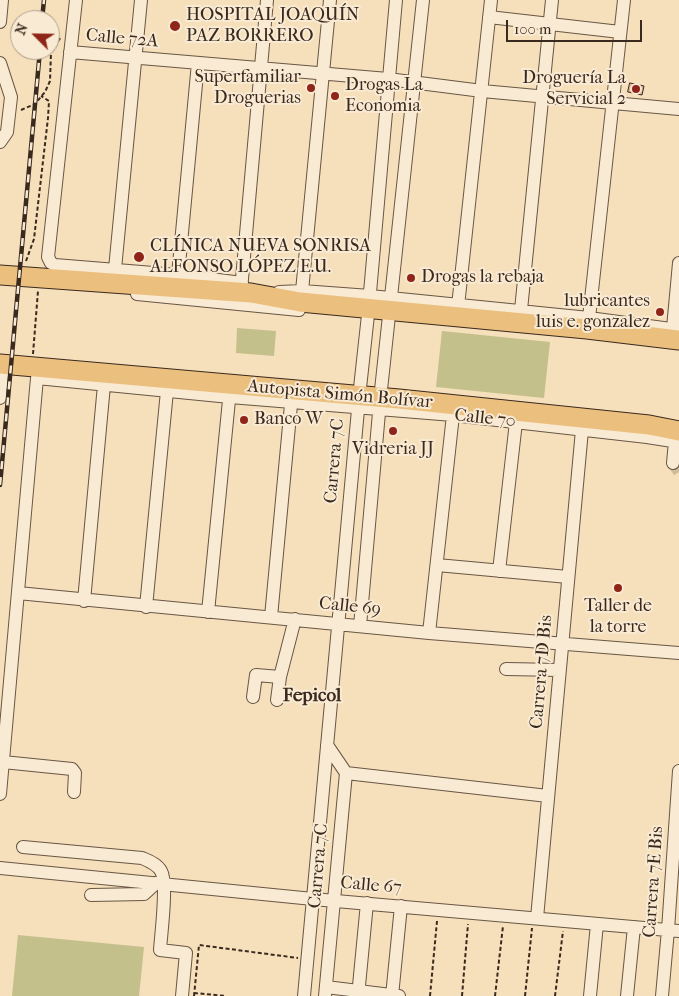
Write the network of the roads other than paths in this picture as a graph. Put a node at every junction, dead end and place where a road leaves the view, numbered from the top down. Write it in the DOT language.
graph roads {
  1 [pos="2,0"];
  2 [pos="76,0"];
  3 [pos="140,0"];
  4 [pos="267,0"];
  5 [pos="330,0"];
  6 [pos="396,0"];
  7 [pos="423,0"];
  8 [pos="491,0"];
  9 [pos="552,0"];
  10 [pos="624,0"];
  11 [pos="489,17"];
  12 [pos="0,22"];
  13 [pos="550,24"];
  14 [pos="620,32"];
  15 [pos="70,52"];
  16 [pos="135,58"];
  17 [pos="0,63"];
  18 [pos="198,63"];
  19 [pos="260,68"];
  20 [pos="322,74"];
  21 [pos="388,79"];
  22 [pos="414,82"];
  23 [pos="482,90"];
  24 [pos="543,96"];
  25 [pos="612,103"];
  26 [pos="679,109"];
  27 [pos="0,142"];
  28 [pos="679,263"];
  29 [pos="0,266"];
  30 [pos="115,269"];
  31 [pos="0,275"];
  32 [pos="178,275"];
  33 [pos="75,280"];
  34 [pos="0,281"];
  35 [pos="245,290"];
  36 [pos="302,291"];
  37 [pos="369,306"];
  38 [pos="458,306"];
  39 [pos="390,309"];
  40 [pos="521,310"];
  41 [pos="547,313"];
  42 [pos="502,322"];
  43 [pos="588,323"];
  44 [pos="677,333"];
  45 [pos="679,348"];
  46 [pos="1,361"];
  47 [pos="104,384"];
  48 [pos="167,385"];
  49 [pos="230,391"];
  50 [pos="292,396"];
  51 [pos="359,397"];
  52 [pos="0,398"];
  53 [pos="381,399"];
  54 [pos="539,414"];
  55 [pos="453,415"];
  56 [pos="561,416"];
  57 [pos="516,422"];
  58 [pos="679,425"];
  59 [pos="582,430"];
  60 [pos="678,438"];
  61 [pos="673,463"];
  62 [pos="437,565"];
  63 [pos="499,571"];
  64 [pos="568,577"];
  65 [pos="18,593"];
  66 [pos="84,601"];
  67 [pos="146,607"];
  68 [pos="208,612"];
  69 [pos="271,617"];
  70 [pos="295,619"];
  71 [pos="338,623"];
  72 [pos="360,626"];
  73 [pos="430,633"];
  74 [pos="562,643"];
  75 [pos="679,653"];
  76 [pos="506,669"];
  77 [pos="559,670"];
  78 [pos="280,677"];
  79 [pos="253,697"];
  80 [pos="277,700"];
  81 [pos="327,745"];
  82 [pos="3,762"];
  83 [pos="679,771"];
  84 [pos="346,773"];
  85 [pos="74,792"];
  86 [pos="0,794"];
  87 [pos="548,796"];
  88 [pos="23,847"];
  89 [pos="0,868"];
  90 [pos="160,884"];
  91 [pos="90,895"];
  92 [pos="313,899"];
  93 [pos="334,900"];
  94 [pos="367,903"];
  95 [pos="401,906"];
  96 [pos="535,918"];
  97 [pos="597,924"];
  98 [pos="634,927"];
  99 [pos="674,931"];
  100 [pos="325,992"];
  101 [pos="358,994"];
  102 [pos="190,995"];
  103 [pos="304,996"];
  104 [pos="395,996"];
  105 [pos="590,996"];
  106 [pos="627,996"];
  107 [pos="662,996"];
  1 -- 12 [label="street"];
  2 -- 15 [label="street"];
  3 -- 16 [label="street"];
  4 -- 19 [label="street"];
  5 -- 20 [label="street"];
  6 -- 21 [label="street, Carrera 7C"];
  7 -- 22 [label="street"];
  8 -- 11 [label="street"];
  9 -- 13 [label="street"];
  10 -- 14 [label="street"];
  11 -- 13 [label="street"];
  11 -- 23 [label="street"];
  13 -- 14 [label="street"];
  13 -- 24 [label="street"];
  14 -- 25 [label="street"];
  15 -- 16 [label="street, Calle 72A"];
  15 -- 30 [label="street"];
  16 -- 18 [label="street, Calle 72A"];
  16 -- 30 [label="street"];
  17 -- 27 [label="street"];
  18 -- 19 [label="street, Calle 72A"];
  18 -- 32 [label="street"];
  19 -- 20 [label="street, Calle 72A"];
  19 -- 35 [label="street"];
  20 -- 21 [label="street, Calle 72A"];
  20 -- 36 [label="street"];
  21 -- 22 [label="street, Calle 72A"];
  21 -- 37 [label="street, Carrera 7C"];
  22 -- 23 [label="street, Calle 72A"];
  22 -- 39 [label="street"];
  23 -- 24 [label="street, Calle 72A"];
  23 -- 38 [label="street"];
  24 -- 25 [label="street, Calle 72A"];
  24 -- 40 [label="street"];
  25 -- 26 [label="street, Calle 72A"];
  25 -- 43 [label="street"];
  28 -- 44 [label="street"];
  29 -- 33 [label="street"];
  30 -- 32 [label="street"];
  31 -- 33 [label="highway"];
  32 -- 35 [label="street"];
  33 -- 35 [label="highway"];
  34 -- 37 [label="street"];
  35 -- 36 [label="street"];
  35 -- 37 [label="highway"];
  36 -- 37 [label="street"];
  37 -- 39 [label="highway"];
  37 -- 51 [label="street, Carrera 7C"];
  38 -- 39 [label="street"];
  38 -- 40 [label="street"];
  39 -- 42 [label="highway"];
  39 -- 45 [label="street"];
  39 -- 53 [label="street"];
  40 -- 41 [label="street"];
  40 -- 42 [label="highway"];
  41 -- 43 [label="highway"];
  42 -- 43 [label="highway"];
  43 -- 44 [label="highway"];
  46 -- 48 [label="highway, Autopista Simón Bolívar"];
  46 -- 51 [label="street"];
  46 -- 52 [label="street"];
  47 -- 48 [label="street"];
  47 -- 65 [label="street"];
  47 -- 66 [label="street"];
  48 -- 49 [label="highway, Autopista Simón Bolívar"];
  48 -- 67 [label="street"];
  49 -- 50 [label="highway, Autopista Simón Bolívar"];
  49 -- 68 [label="street"];
  50 -- 51 [label="highway, Autopista Simón Bolívar"];
  50 -- 69 [label="street"];
  51 -- 53 [label="highway, Autopista Simón Bolívar"];
  51 -- 71 [label="street, Carrera 7C"];
  53 -- 54 [label="highway, Autopista Simón Bolívar"];
  53 -- 55 [label="street, Calle 70"];
  53 -- 58 [label="street"];
  53 -- 72 [label="street"];
  54 -- 56 [label="highway, Autopista Simón Bolívar"];
  54 -- 57 [label="highway"];
  55 -- 57 [label="street, Calle 70"];
  55 -- 62 [label="street"];
  56 -- 59 [label="highway"];
  56 -- 60 [label="highway, Autopista Simón Bolívar"];
  57 -- 59 [label="street, Calle 70"];
  57 -- 63 [label="street"];
  59 -- 60 [label="street, Calle 70"];
  59 -- 64 [label="street, Carrera 7D Bis"];
  60 -- 61 [label="street"];
  62 -- 63 [label="street"];
  62 -- 73 [label="street"];
  63 -- 64 [label="street"];
  64 -- 74 [label="street, Carrera 7D Bis"];
  65 -- 66 [label="street, Calle 69"];
  65 -- 82 [label="street"];
  66 -- 67 [label="street, Calle 69"];
  67 -- 68 [label="street, Calle 69"];
  68 -- 69 [label="street, Calle 69"];
  69 -- 70 [label="street, Calle 69"];
  70 -- 71 [label="street, Calle 69"];
  70 -- 78 [label="street"];
  71 -- 72 [label="street, Calle 69"];
  71 -- 81 [label="street, Carrera 7C"];
  72 -- 73 [label="street, Calle 69"];
  73 -- 74 [label="street, Calle 69"];
  74 -- 75 [label="street, Calle 69"];
  74 -- 77 [label="street, Carrera 7D Bis"];
  76 -- 77 [label="street"];
  77 -- 87 [label="street, Carrera 7D Bis"];
  78 -- 79 [label="street"];
  78 -- 80 [label="street"];
  81 -- 84 [label="street"];
  81 -- 92 [label="street, Carrera 7C"];
  82 -- 85 [label="street"];
  82 -- 86 [label="street"];
  83 -- 99 [label="street, Carrera 7E Bis"];
  84 -- 87 [label="street"];
  84 -- 93 [label="street, Carrera 7C"];
  87 -- 96 [label="street, Carrera 7D Bis"];
  88 -- 90 [label="street"];
  89 -- 90 [label="street, Calle 67"];
  90 -- 91 [label="street"];
  90 -- 92 [label="street, Calle 67"];
  90 -- 102 [label="street"];
  92 -- 93 [label="street, Calle 67"];
  92 -- 103 [label="street, Carrera 7C"];
  93 -- 94 [label="street, Calle 67"];
  93 -- 100 [label="street, Carrera 7C"];
  94 -- 95 [label="street, Calle 67"];
  94 -- 101 [label="street"];
  95 -- 96 [label="street, Calle 67"];
  95 -- 104 [label="street"];
  96 -- 97 [label="street, Calle 67"];
  97 -- 98 [label="street, Calle 67"];
  97 -- 105 [label="street"];
  98 -- 99 [label="street, Calle 67"];
  98 -- 106 [label="street"];
  99 -- 107 [label="street, Carrera 7E Bis"];
  100 -- 101 [label="street"];
  101 -- 104 [label="street"];
}
